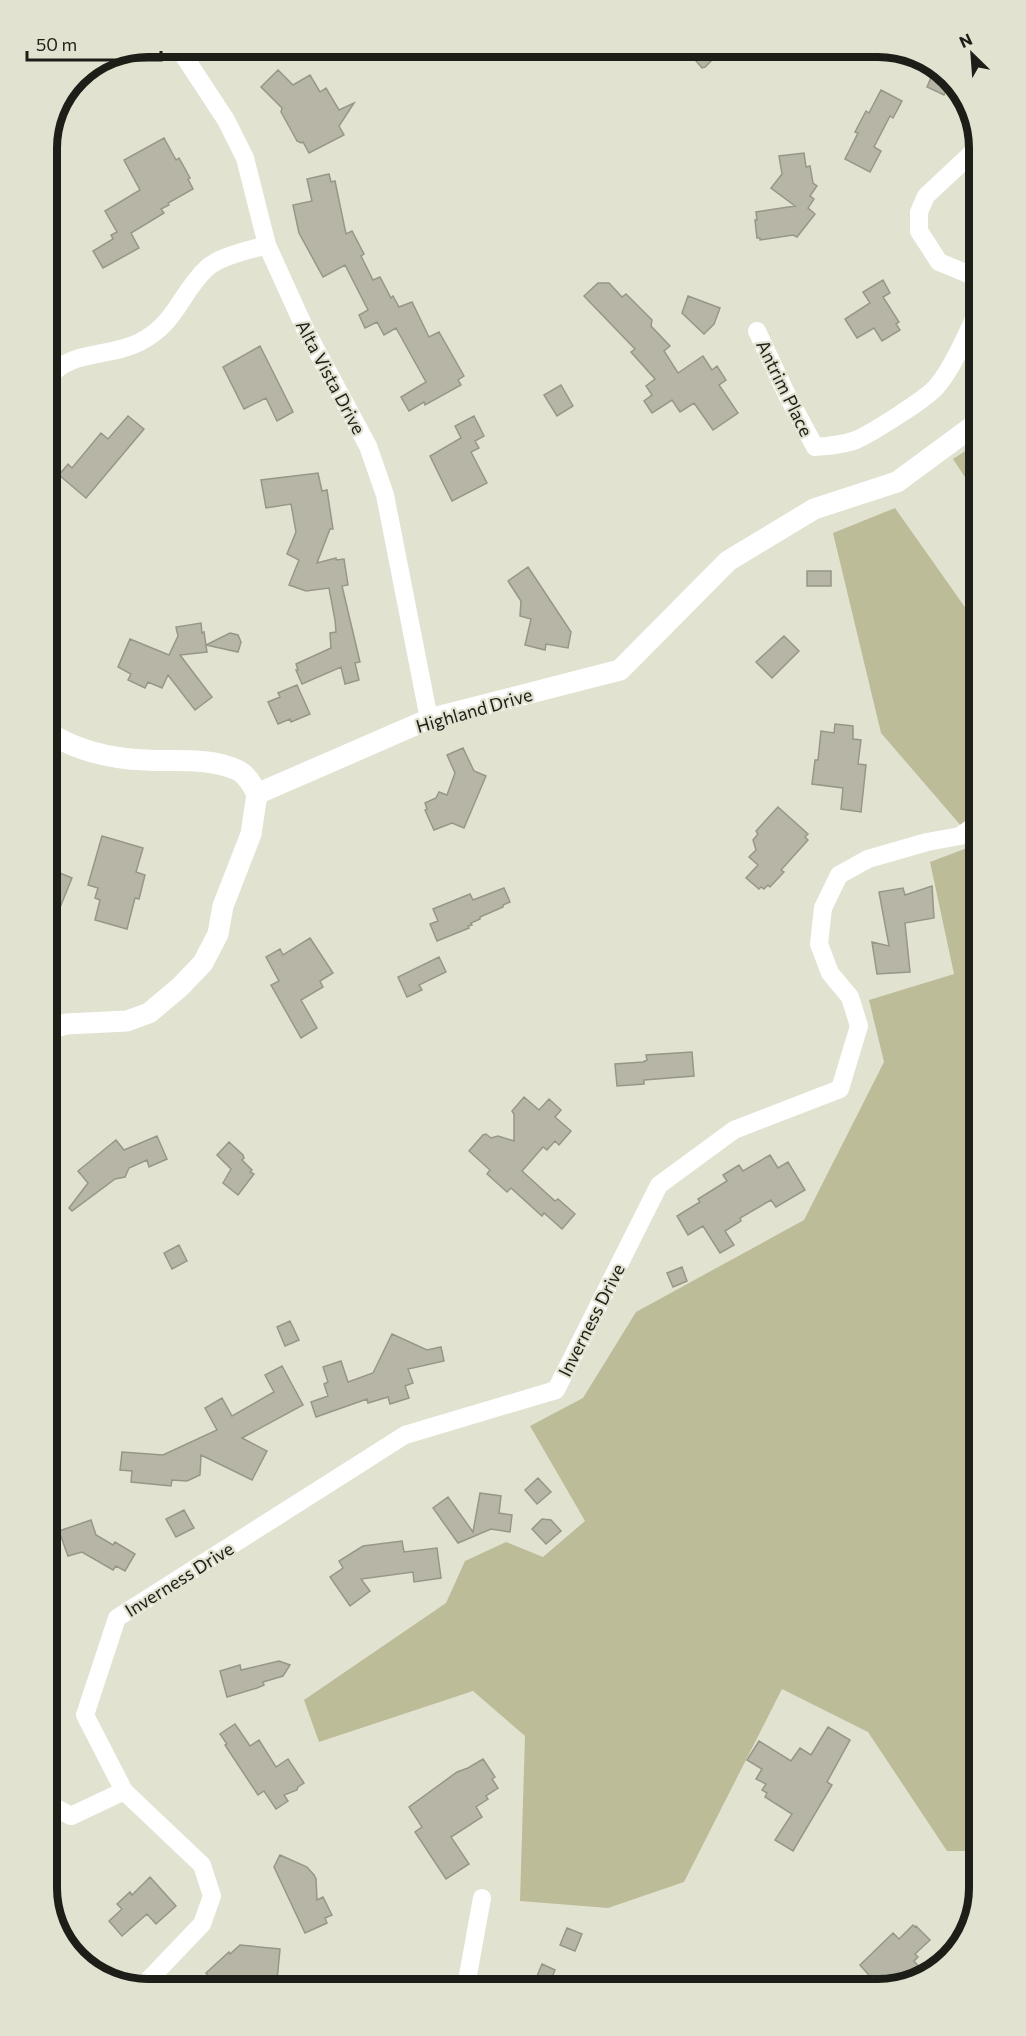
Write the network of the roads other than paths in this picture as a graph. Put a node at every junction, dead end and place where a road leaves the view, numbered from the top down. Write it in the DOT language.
graph roads {
  1 [pos="185,57"];
  2 [pos="969,156"];
  3 [pos="267,245"];
  4 [pos="969,274"];
  5 [pos="969,330"];
  6 [pos="757,331"];
  7 [pos="57,368"];
  8 [pos="969,429"];
  9 [pos="429,719"];
  10 [pos="57,736"];
  11 [pos="258,794"];
  12 [pos="969,829"];
  13 [pos="57,1027"];
  14 [pos="124,1791"];
  15 [pos="57,1809"];
  16 [pos="482,1898"];
  17 [pos="150,1979"];
  18 [pos="466,1979"];
  1 -- 3 [label="street, Alta Vista Drive"];
  2 -- 4 [label="street"];
  3 -- 7 [label="street"];
  3 -- 9 [label="street, Alta Vista Drive"];
  5 -- 6 [label="street, Antrim Place"];
  8 -- 9 [label="street, Highland Drive"];
  9 -- 11 [label="street, Highland Drive"];
  10 -- 11 [label="street"];
  11 -- 13 [label="street"];
  12 -- 14 [label="street, Inverness Drive"];
  14 -- 15 [label="street"];
  14 -- 17 [label="street"];
  16 -- 18 [label="street"];
}
